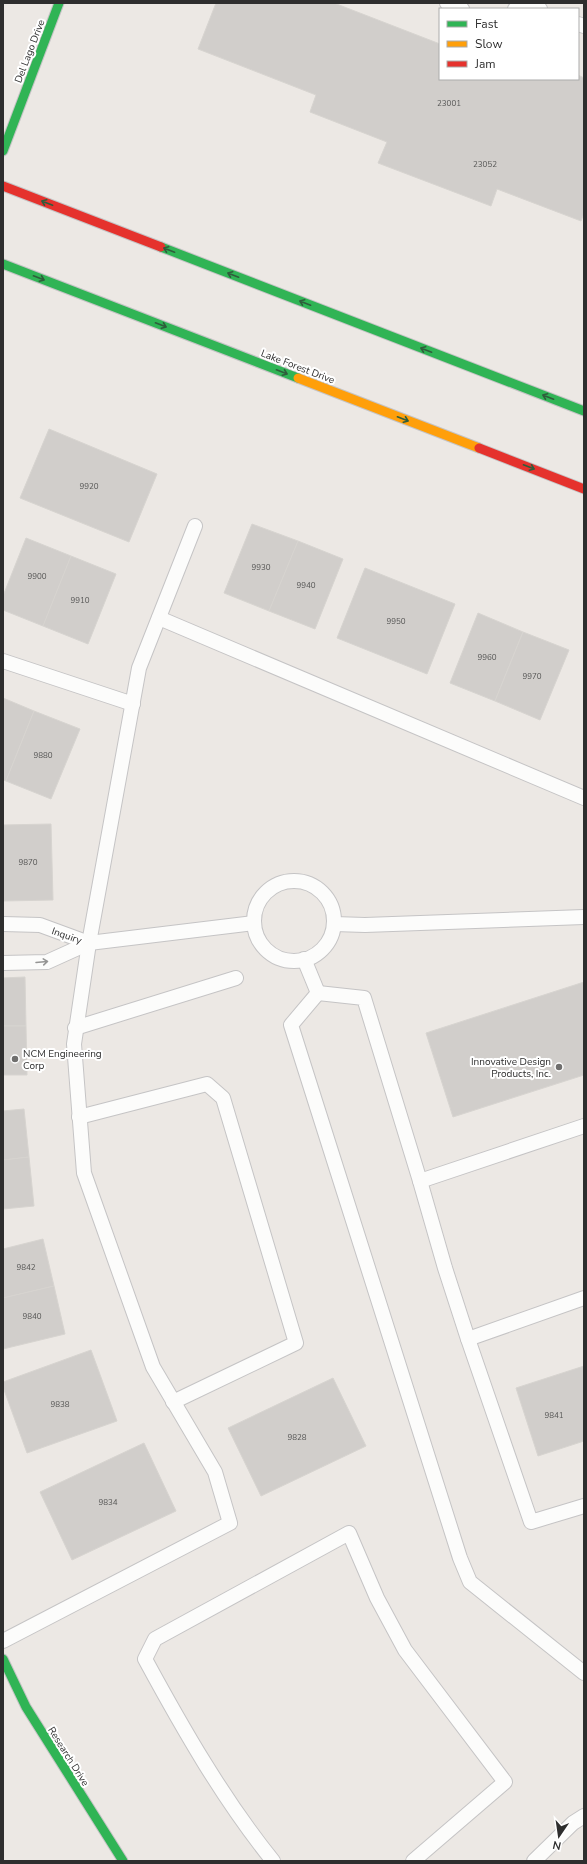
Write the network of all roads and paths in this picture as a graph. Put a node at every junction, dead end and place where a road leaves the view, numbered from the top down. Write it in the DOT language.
graph roads {
  1 [pos="59,3"];
  2 [pos="447,3"];
  3 [pos="460,8"];
  4 [pos="518,8"];
  5 [pos="538,8"];
  6 [pos="3,151"];
  7 [pos="3,186"];
  8 [pos="3,264"];
  9 [pos="584,411"];
  10 [pos="584,489"];
  11 [pos="195,526"];
  12 [pos="159,618"];
  13 [pos="3,661"];
  14 [pos="133,704"];
  15 [pos="584,798"];
  16 [pos="584,917"];
  17 [pos="254,923"];
  18 [pos="3,924"];
  19 [pos="334,924"];
  20 [pos="89,943"];
  21 [pos="304,960"];
  22 [pos="3,963"];
  23 [pos="236,978"];
  24 [pos="318,993"];
  25 [pos="75,1028"];
  26 [pos="80,1118"];
  27 [pos="584,1126"];
  28 [pos="420,1181"];
  29 [pos="584,1298"];
  30 [pos="468,1339"];
  31 [pos="173,1402"];
  32 [pos="584,1506"];
  33 [pos="3,1641"];
  34 [pos="3,1659"];
  35 [pos="584,1673"];
  36 [pos="584,1816"];
  37 [pos="124,1861"];
  38 [pos="273,1861"];
  39 [pos="413,1861"];
  40 [pos="534,1861"];
  1 -- 6 [label="main road, Del Lago Drive"];
  2 -- 3 [label="lane"];
  4 -- 5 [label="lane"];
  9 -- 7 [label="main road, one-way"];
  8 -- 10 [label="main road, Lake Forest Drive, one-way"];
  11 -- 12 [label="lane"];
  12 -- 14 [label="lane"];
  12 -- 15 [label="lane"];
  13 -- 14 [label="lane"];
  14 -- 20 [label="lane"];
  16 -- 19 [label="lane"];
  17 -- 19 [label="lane"];
  17 -- 20 [label="lane"];
  17 -- 21 [label="lane"];
  18 -- 20 [label="lane, Inquiry"];
  19 -- 21 [label="lane"];
  22 -- 20 [label="lane, Inquiry, one-way"];
  20 -- 25 [label="lane"];
  21 -- 24 [label="lane"];
  23 -- 25 [label="lane"];
  24 -- 28 [label="lane"];
  24 -- 35 [label="lane"];
  25 -- 26 [label="lane"];
  26 -- 31 [label="lane"];
  26 -- 31 [label="lane"];
  27 -- 28 [label="lane"];
  28 -- 30 [label="lane"];
  29 -- 30 [label="lane"];
  30 -- 32 [label="lane"];
  31 -- 33 [label="lane"];
  34 -- 37 [label="main road, Research Drive"];
  36 -- 40 [label="lane"];
  38 -- 39 [label="lane"];
}
